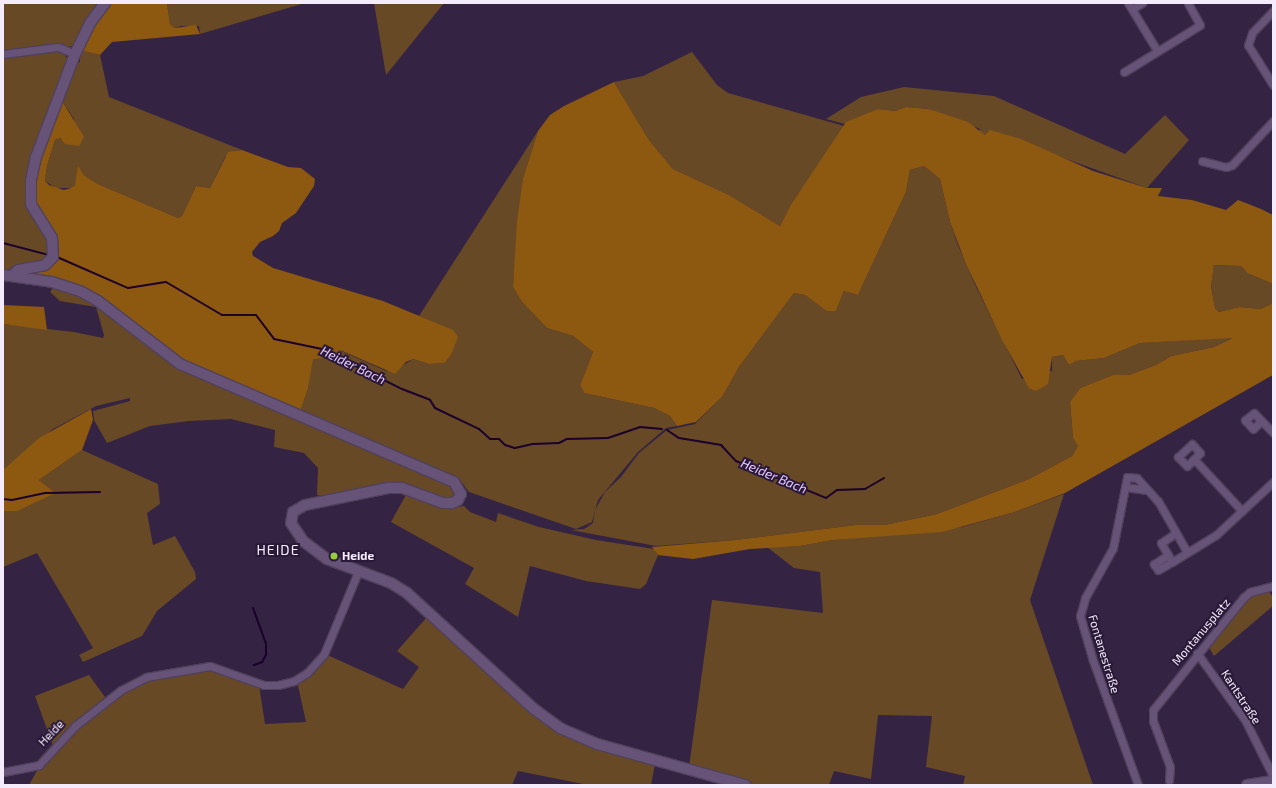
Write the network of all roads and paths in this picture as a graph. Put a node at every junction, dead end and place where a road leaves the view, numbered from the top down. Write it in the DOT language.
graph roads {
  1 [pos="105,3"];
  2 [pos="1142,3"];
  3 [pos="1188,3"];
  4 [pos="1130,6"];
  5 [pos="1273,11"];
  6 [pos="1154,47"];
  7 [pos="3,54"];
  8 [pos="75,54"];
  9 [pos="1124,72"];
  10 [pos="1273,84"];
  11 [pos="1273,121"];
  12 [pos="1202,161"];
  13 [pos="7,276"];
  14 [pos="1261,421"];
  15 [pos="1273,433"];
  16 [pos="1194,459"];
  17 [pos="1273,482"];
  18 [pos="1242,511"];
  19 [pos="1176,533"];
  20 [pos="1187,552"];
  21 [pos="358,572"];
  22 [pos="1273,586"];
  23 [pos="1197,653"];
  24 [pos="3,772"];
  25 [pos="1273,776"];
  26 [pos="1169,780"];
  27 [pos="1273,781"];
  28 [pos="745,785"];
  29 [pos="1138,785"];
  30 [pos="1247,785"];
  1 -- 8 [label="main road"];
  2 -- 4 [label="street"];
  3 -- 9 [label="street"];
  4 -- 6 [label="street"];
  5 -- 10 [label="street"];
  7 -- 8 [label="street"];
  8 -- 13 [label="main road"];
  11 -- 12 [label="street"];
  13 -- 21 [label="main road"];
  14 -- 15 [label="street"];
  16 -- 18 [label="street"];
  17 -- 18 [label="street"];
  18 -- 20 [label="street"];
  19 -- 20 [label="street, Fontanestraße"];
  19 -- 20 [label="street"];
  19 -- 29 [label="street, Fontanestraße"];
  21 -- 24 [label="street, Heide"];
  21 -- 28 [label="main road"];
  22 -- 23 [label="street, Montanusplatz"];
  23 -- 25 [label="street, Kantstraße"];
  23 -- 26 [label="street, Montanusplatz"];
  27 -- 30 [label="main road"];
}
